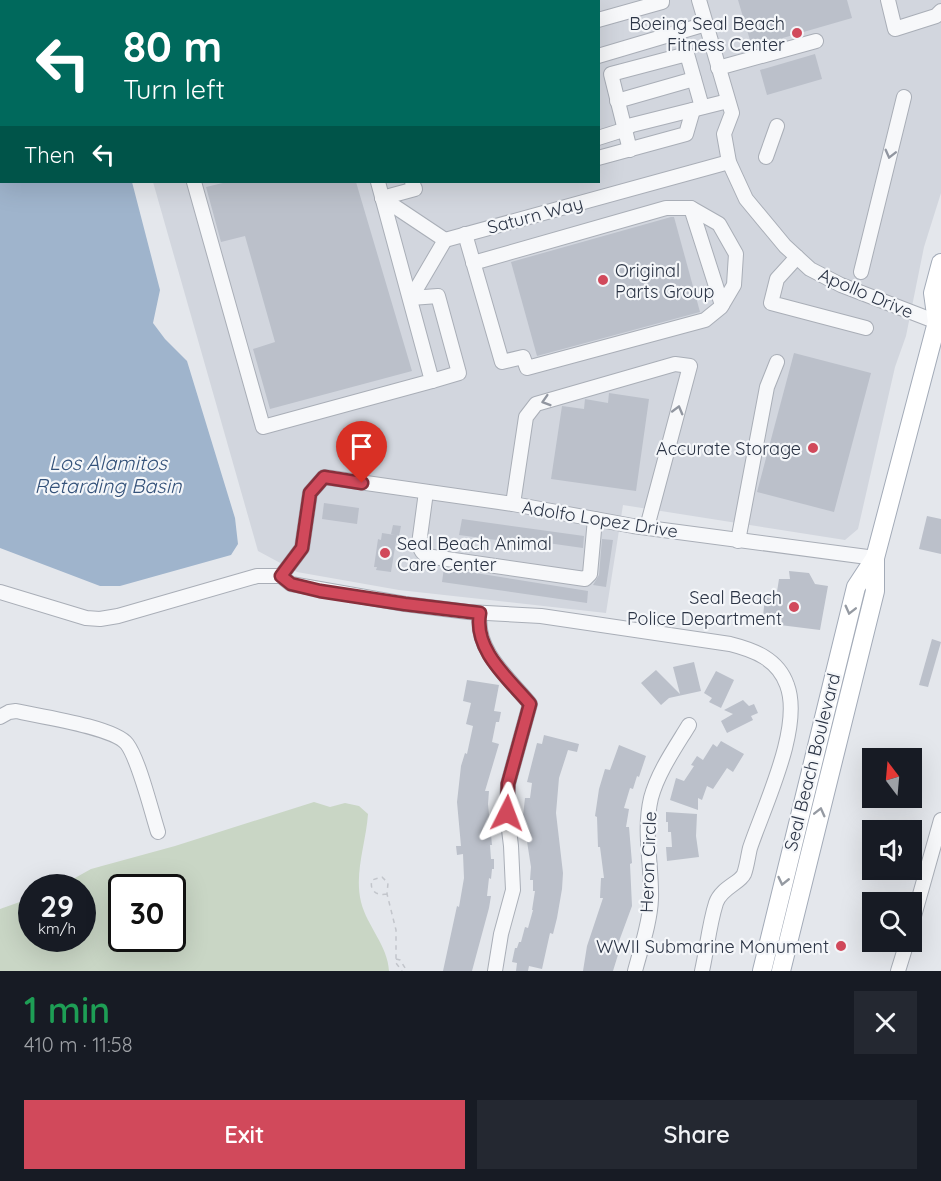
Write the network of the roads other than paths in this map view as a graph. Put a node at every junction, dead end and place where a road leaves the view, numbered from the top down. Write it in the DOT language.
graph roads {
  1 [pos="662,0"];
  2 [pos="699,0"];
  3 [pos="888,0"];
  4 [pos="941,11"];
  5 [pos="600,19"];
  6 [pos="706,24"];
  7 [pos="816,41"];
  8 [pos="600,55"];
  9 [pos="718,68"];
  10 [pos="694,79"];
  11 [pos="904,97"];
  12 [pos="617,101"];
  13 [pos="728,101"];
  14 [pos="698,109"];
  15 [pos="777,126"];
  16 [pos="625,129"];
  17 [pos="600,137"];
  18 [pos="630,150"];
  19 [pos="766,157"];
  20 [pos="600,158"];
  21 [pos="729,162"];
  22 [pos="194,183"];
  23 [pos="378,183"];
  24 [pos="412,183"];
  25 [pos="382,198"];
  26 [pos="691,208"];
  27 [pos="465,234"];
  28 [pos="445,240"];
  29 [pos="797,257"];
  30 [pos="473,263"];
  31 [pos="941,263"];
  32 [pos="861,272"];
  33 [pos="411,298"];
  34 [pos="722,305"];
  35 [pos="939,320"];
  36 [pos="866,328"];
  37 [pos="777,362"];
  38 [pos="432,381"];
  39 [pos="426,492"];
  40 [pos="513,504"];
  41 [pos="595,519"];
  42 [pos="647,527"];
  43 [pos="738,541"];
  44 [pos="875,558"];
  45 [pos="281,576"];
  46 [pos="0,592"];
  47 [pos="480,613"];
  48 [pos="0,717"];
  49 [pos="689,725"];
  50 [pos="941,820"];
  51 [pos="158,832"];
  52 [pos="921,892"];
  53 [pos="904,952"];
  54 [pos="495,971"];
  55 [pos="635,971"];
  56 [pos="702,971"];
  57 [pos="762,971"];
  58 [pos="781,971"];
  59 [pos="898,971"];
  1 -- 5 [label="street"];
  2 -- 6 [label="street, Apollo Drive"];
  3 -- 4 [label="street"];
  6 -- 8 [label="street"];
  6 -- 9 [label="street, Apollo Drive"];
  7 -- 9 [label="street"];
  9 -- 13 [label="street, Apollo Drive"];
  10 -- 12 [label="street"];
  10 -- 12 [label="street"];
  10 -- 14 [label="street"];
  11 -- 32 [label="street, one-way"];
  12 -- 16 [label="street"];
  13 -- 14 [label="street"];
  13 -- 21 [label="street, Apollo Drive"];
  14 -- 16 [label="street"];
  14 -- 18 [label="street"];
  15 -- 19 [label="street"];
  16 -- 17 [label="street"];
  16 -- 18 [label="street"];
  18 -- 20 [label="street"];
  21 -- 27 [label="street, Saturn Way"];
  21 -- 29 [label="street, Apollo Drive"];
  22 -- 38 [label="street"];
  23 -- 25 [label="street"];
  24 -- 25 [label="street"];
  25 -- 28 [label="street"];
  25 -- 33 [label="street"];
  26 -- 30 [label="street"];
  26 -- 34 [label="street"];
  26 -- 34 [label="street"];
  27 -- 28 [label="street, Saturn Way"];
  27 -- 30 [label="street"];
  28 -- 33 [label="street"];
  29 -- 35 [label="street, Apollo Drive"];
  29 -- 36 [label="street"];
  30 -- 34 [label="street"];
  31 -- 35 [label="main road, Seal Beach Boulevard"];
  33 -- 38 [label="street"];
  33 -- 38 [label="street"];
  35 -- 44 [label="main road, Seal Beach Boulevard"];
  37 -- 43 [label="street"];
  39 -- 40 [label="street, Adolfo Lopez Drive"];
  39 -- 41 [label="street"];
  39 -- 45 [label="street, Adolfo Lopez Drive"];
  40 -- 41 [label="street, Adolfo Lopez Drive"];
  42 -- 40 [label="street, one-way"];
  41 -- 42 [label="street, Adolfo Lopez Drive"];
  42 -- 43 [label="street, Adolfo Lopez Drive"];
  43 -- 44 [label="street, Adolfo Lopez Drive"];
  44 -- 57 [label="main road, Seal Beach Boulevard, one-way"];
  58 -- 44 [label="main road, Seal Beach Boulevard, one-way"];
  45 -- 46 [label="street"];
  45 -- 47 [label="street"];
  47 -- 54 [label="street"];
  47 -- 56 [label="street"];
  48 -- 51 [label="street"];
  49 -- 55 [label="street, Heron Circle"];
  50 -- 52 [label="street"];
  53 -- 59 [label="street"];
}
